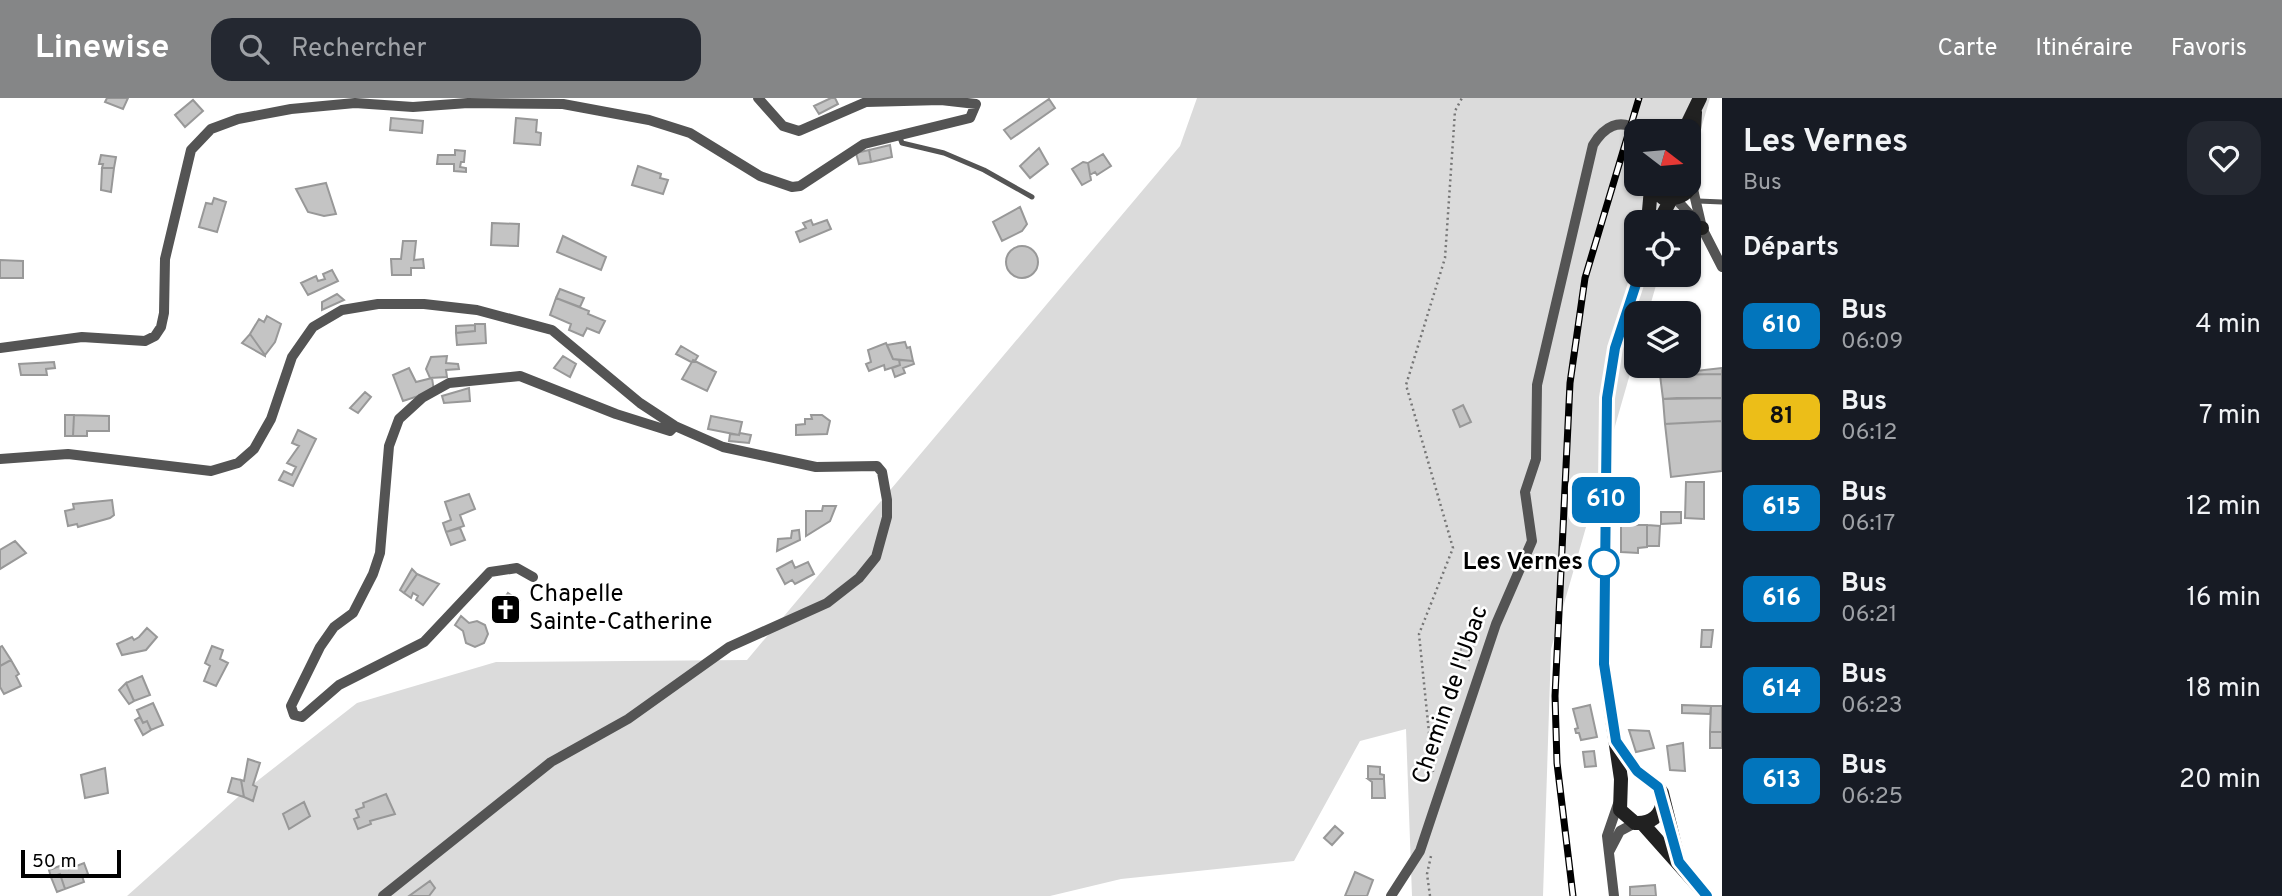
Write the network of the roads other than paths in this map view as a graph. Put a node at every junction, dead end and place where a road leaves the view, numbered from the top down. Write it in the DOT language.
graph roads {
  1 [pos="758,98"];
  2 [pos="1624,124"];
  3 [pos="899,135"];
  4 [pos="1661,196"];
  5 [pos="1681,196"];
  6 [pos="1696,196"];
  7 [pos="1032,197"];
  8 [pos="1673,199"];
  9 [pos="1698,201"];
  10 [pos="1722,202"];
  11 [pos="1666,210"];
  12 [pos="1681,210"];
  13 [pos="1697,210"];
  14 [pos="1701,237"];
  15 [pos="1722,267"];
  16 [pos="1635,287"];
  17 [pos="0,348"];
  18 [pos="675,426"];
  19 [pos="0,459"];
  20 [pos="533,577"];
  21 [pos="1616,741"];
  22 [pos="1646,779"];
  23 [pos="1619,797"];
  24 [pos="1663,801"];
  25 [pos="1638,823"];
  26 [pos="1608,855"];
  27 [pos="1679,862"];
  28 [pos="383,896"];
  29 [pos="1391,896"];
  30 [pos="1614,896"];
  31 [pos="1707,896"];
  1 -- 3 [label="street"];
  2 -- 29 [label="street, Chemin de l'Ubac"];
  3 -- 7 [label="lane"];
  3 -- 17 [label="street"];
  4 -- 8 [label="street"];
  5 -- 8 [label="street"];
  6 -- 9 [label="street"];
  8 -- 11 [label="street"];
  8 -- 12 [label="street"];
  9 -- 10 [label="lane"];
  9 -- 13 [label="street"];
  14 -- 15 [label="street"];
  16 -- 21 [label="street"];
  18 -- 19 [label="street"];
  18 -- 20 [label="street"];
  18 -- 28 [label="street"];
  21 -- 22 [label="street"];
  21 -- 23 [label="street"];
  22 -- 23 [label="street"];
  22 -- 24 [label="street"];
  23 -- 25 [label="street"];
  23 -- 26 [label="street"];
  24 -- 25 [label="street"];
  24 -- 27 [label="street"];
  25 -- 26 [label="street"];
  25 -- 27 [label="street"];
  26 -- 30 [label="street"];
  27 -- 31 [label="street"];
}
